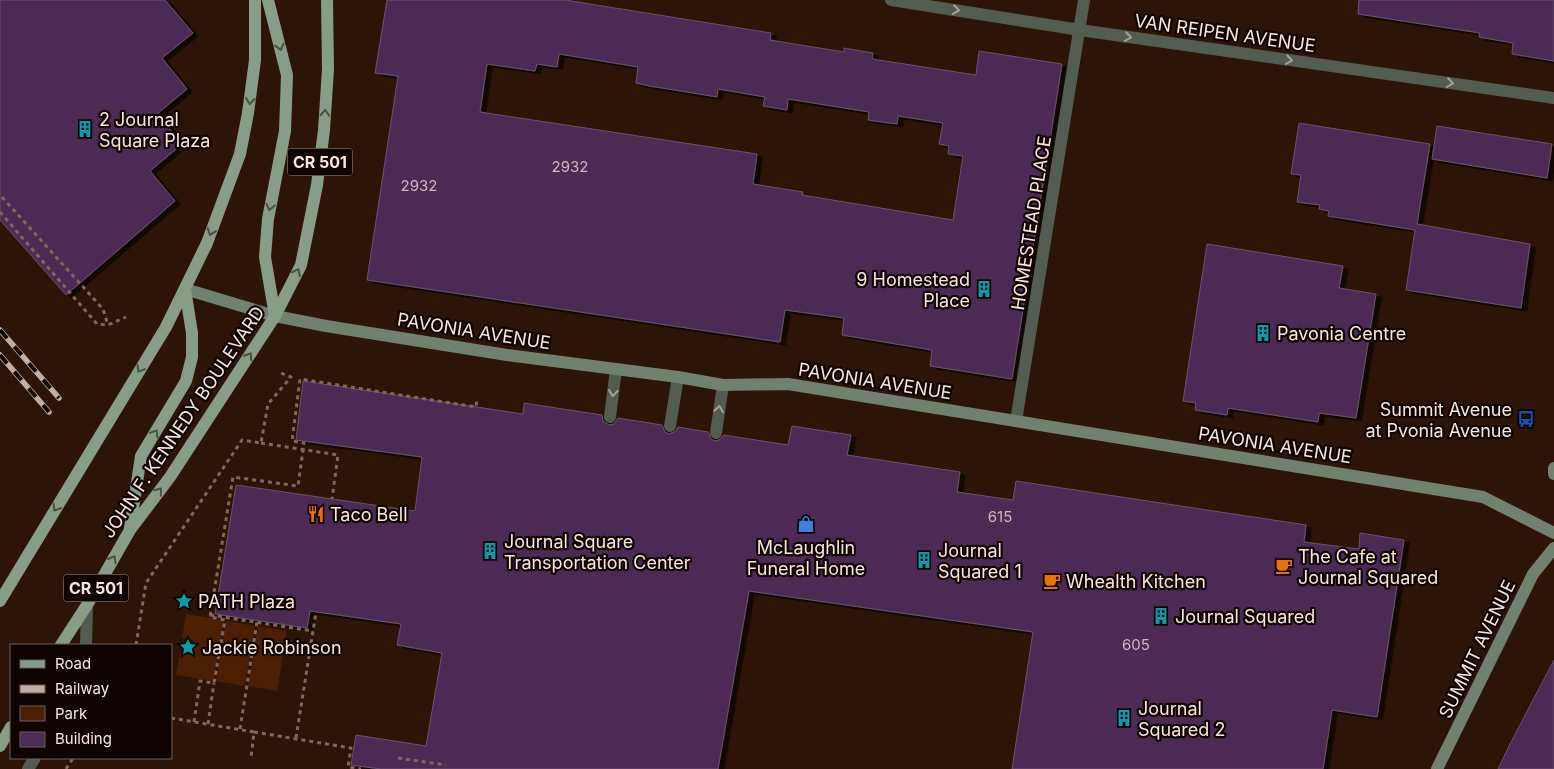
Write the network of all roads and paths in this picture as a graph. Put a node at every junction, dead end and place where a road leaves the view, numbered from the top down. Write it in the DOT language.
graph roads {
  1 [pos="255,0"];
  2 [pos="268,0"];
  3 [pos="327,0"];
  4 [pos="890,0"];
  5 [pos="1084,0"];
  6 [pos="1080,30"];
  7 [pos="1554,98"];
  8 [pos="2,197"];
  9 [pos="0,212"];
  10 [pos="185,289"];
  11 [pos="275,316"];
  12 [pos="126,317"];
  13 [pos="108,325"];
  14 [pos="616,369"];
  15 [pos="280,373"];
  16 [pos="678,377"];
  17 [pos="723,385"];
  18 [pos="477,398"];
  19 [pos="610,416"];
  20 [pos="1016,422"];
  21 [pos="670,426"];
  22 [pos="716,434"];
  23 [pos="261,443"];
  24 [pos="303,450"];
  25 [pos="1554,468"];
  26 [pos="1554,474"];
  27 [pos="332,499"];
  28 [pos="130,530"];
  29 [pos="1554,533"];
  30 [pos="1554,548"];
  31 [pos="0,601"];
  32 [pos="87,605"];
  33 [pos="316,612"];
  34 [pos="210,615"];
  35 [pos="257,622"];
  36 [pos="313,631"];
  37 [pos="62,644"];
  38 [pos="86,644"];
  39 [pos="136,644"];
  40 [pos="214,683"];
  41 [pos="172,718"];
  42 [pos="194,722"];
  43 [pos="208,724"];
  44 [pos="10,729"];
  45 [pos="240,729"];
  46 [pos="254,732"];
  47 [pos="296,738"];
  48 [pos="0,746"];
  49 [pos="251,758"];
  50 [pos="398,758"];
  51 [pos="446,765"];
  52 [pos="361,769"];
  53 [pos="1437,769"];
  1 -- 10 [label="main road, one-way"];
  2 -- 11 [label="main road, one-way"];
  11 -- 3 [label="main road, JOHN F. KENNEDY BOULEVARD / CR 501, one-way"];
  4 -- 6 [label="street, VAN REIPEN AVENUE, one-way"];
  5 -- 6 [label="street, HOMESTEAD PLACE"];
  6 -- 7 [label="street, VAN REIPEN AVENUE, one-way"];
  6 -- 20 [label="street, HOMESTEAD PLACE"];
  8 -- 13 [label="path"];
  9 -- 13 [label="path"];
  10 -- 11 [label="street, PAVONIA AVENUE"];
  28 -- 10 [label="main road, one-way"];
  10 -- 31 [label="main road, one-way"];
  11 -- 14 [label="street, PAVONIA AVENUE"];
  28 -- 11 [label="main road, JOHN F. KENNEDY BOULEVARD / CR 501, one-way"];
  12 -- 13 [label="path"];
  14 -- 16 [label="street, PAVONIA AVENUE"];
  14 -- 19 [label="street, one-way"];
  15 -- 23 [label="path"];
  16 -- 17 [label="street, PAVONIA AVENUE"];
  16 -- 21 [label="street"];
  17 -- 20 [label="street, PAVONIA AVENUE"];
  22 -- 17 [label="street, one-way"];
  18 -- 24 [label="path"];
  20 -- 29 [label="street, PAVONIA AVENUE"];
  23 -- 24 [label="path"];
  23 -- 39 [label="path"];
  24 -- 27 [label="path"];
  24 -- 34 [label="path"];
  25 -- 26 [label="street"];
  32 -- 28 [label="main road, JOHN F. KENNEDY BOULEVARD / CR 501, one-way"];
  30 -- 53 [label="street, SUMMIT AVENUE"];
  32 -- 37 [label="main road, JOHN F. KENNEDY BOULEVARD / CR 501"];
  32 -- 38 [label="street"];
  33 -- 36 [label="path"];
  34 -- 35 [label="path"];
  34 -- 40 [label="path"];
  35 -- 36 [label="path"];
  35 -- 45 [label="path"];
  36 -- 47 [label="path"];
  40 -- 42 [label="path"];
  40 -- 43 [label="path"];
  41 -- 42 [label="path"];
  42 -- 43 [label="path"];
  43 -- 45 [label="path"];
  44 -- 48 [label="main road"];
  45 -- 46 [label="path"];
  46 -- 47 [label="path"];
  46 -- 49 [label="path"];
  47 -- 52 [label="path"];
  50 -- 51 [label="path"];
}
